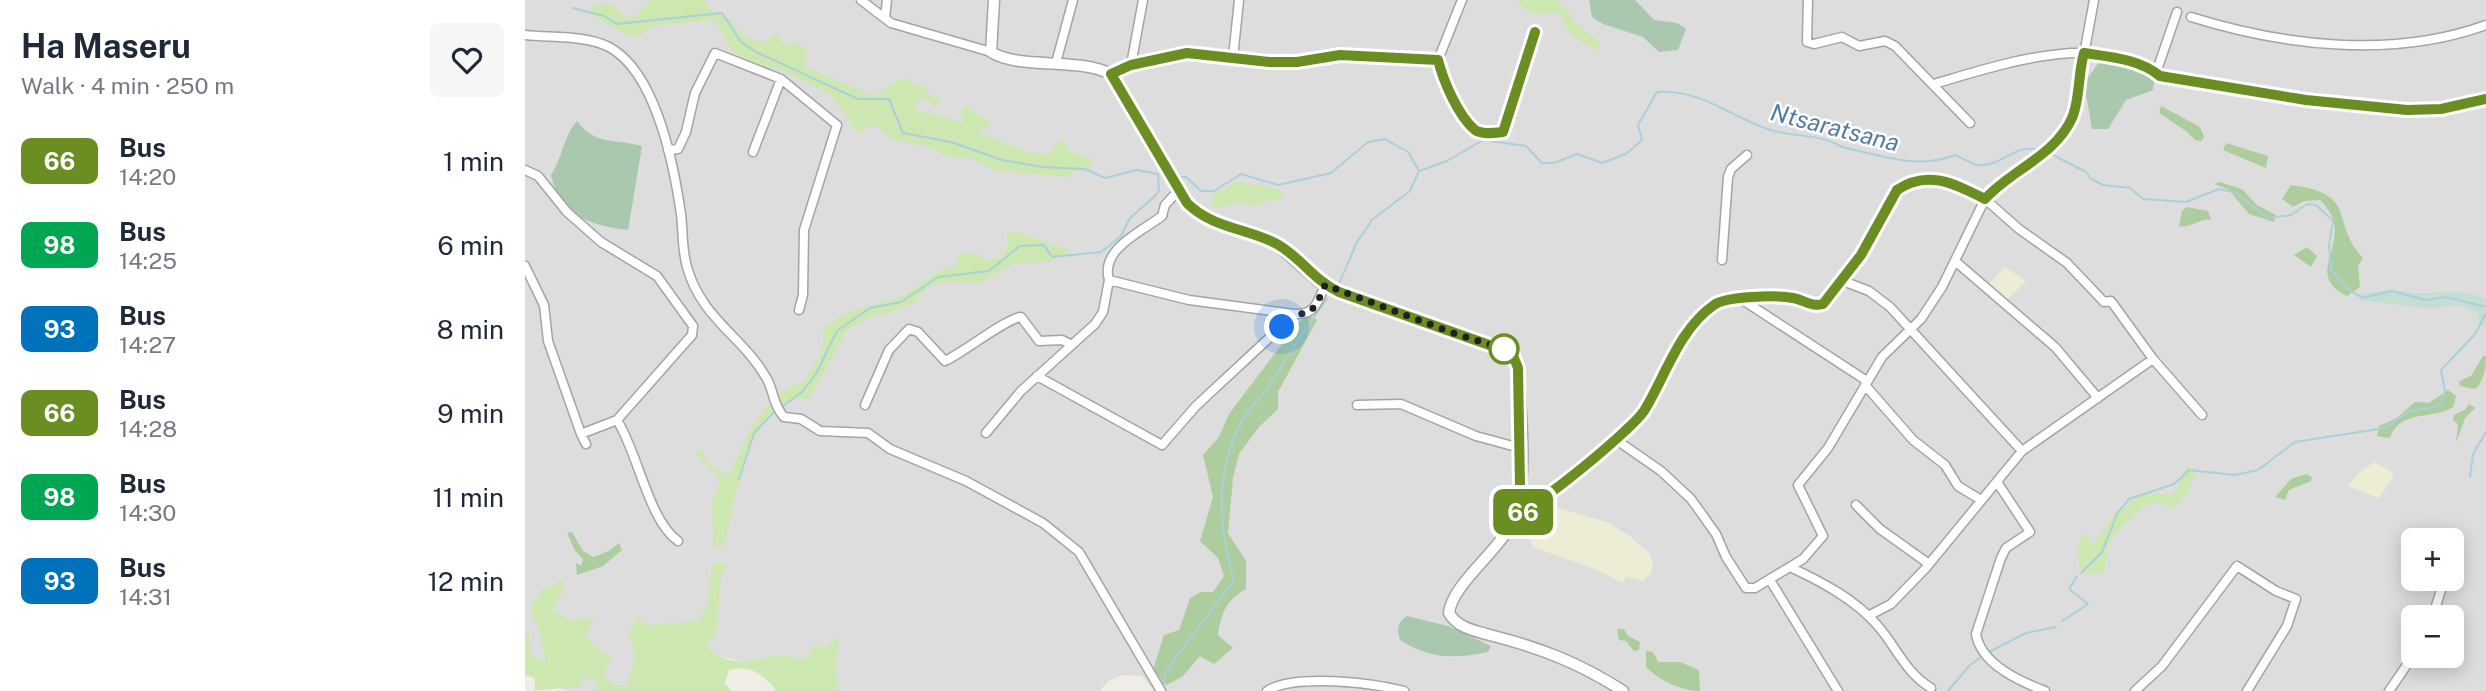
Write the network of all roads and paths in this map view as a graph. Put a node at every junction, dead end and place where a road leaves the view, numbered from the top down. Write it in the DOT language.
graph roads {
  1 [pos="861,0"];
  2 [pos="887,0"];
  3 [pos="994,0"];
  4 [pos="1073,0"];
  5 [pos="1143,0"];
  6 [pos="1239,0"];
  7 [pos="1462,0"];
  8 [pos="1808,0"];
  9 [pos="2094,0"];
  10 [pos="2177,12"];
  11 [pos="885,18"];
  12 [pos="2191,18"];
  13 [pos="2486,25"];
  14 [pos="1535,32"];
  15 [pos="525,35"];
  16 [pos="991,52"];
  17 [pos="2084,53"];
  18 [pos="1233,58"];
  19 [pos="1438,60"];
  20 [pos="1056,63"];
  21 [pos="1131,65"];
  22 [pos="2156,73"];
  23 [pos="1111,74"];
  24 [pos="781,79"];
  25 [pos="1934,84"];
  26 [pos="2486,99"];
  27 [pos="1969,123"];
  28 [pos="667,150"];
  29 [pos="753,152"];
  30 [pos="1747,155"];
  31 [pos="525,170"];
  32 [pos="1179,190"];
  33 [pos="1985,199"];
  34 [pos="1722,260"];
  35 [pos="1955,261"];
  36 [pos="525,266"];
  37 [pos="1109,280"];
  38 [pos="1843,281"];
  39 [pos="1325,285"];
  40 [pos="1741,299"];
  41 [pos="799,310"];
  42 [pos="1295,314"];
  43 [pos="1912,329"];
  44 [pos="1070,344"];
  45 [pos="2153,359"];
  46 [pos="1037,376"];
  47 [pos="1866,383"];
  48 [pos="2098,398"];
  49 [pos="865,405"];
  50 [pos="1357,405"];
  51 [pos="2202,415"];
  52 [pos="617,420"];
  53 [pos="985,433"];
  54 [pos="581,434"];
  55 [pos="1615,439"];
  56 [pos="586,444"];
  57 [pos="1520,449"];
  58 [pos="2022,451"];
  59 [pos="1997,482"];
  60 [pos="1981,500"];
  61 [pos="1856,505"];
  62 [pos="1515,513"];
  63 [pos="678,541"];
  64 [pos="1929,564"];
  65 [pos="1791,568"];
  66 [pos="1770,580"];
  67 [pos="1868,616"];
  68 [pos="2405,668"];
  69 [pos="1931,688"];
  70 [pos="1161,691"];
  71 [pos="1267,691"];
  72 [pos="1403,691"];
  73 [pos="1623,691"];
  74 [pos="1838,691"];
  75 [pos="2045,691"];
  76 [pos="2135,691"];
  77 [pos="2247,691"];
  78 [pos="2389,691"];
  1 -- 11 [label="street"];
  2 -- 11 [label="street"];
  3 -- 16 [label="street"];
  4 -- 20 [label="street"];
  5 -- 21 [label="street"];
  6 -- 18 [label="street"];
  7 -- 19 [label="street"];
  8 -- 25 [label="street"];
  9 -- 17 [label="street"];
  10 -- 22 [label="street"];
  11 -- 16 [label="street"];
  12 -- 13 [label="street"];
  14 -- 19 [label="street"];
  15 -- 28 [label="street"];
  16 -- 20 [label="street"];
  17 -- 22 [label="street"];
  17 -- 25 [label="street"];
  17 -- 33 [label="street"];
  18 -- 19 [label="street"];
  18 -- 21 [label="street"];
  20 -- 23 [label="street"];
  21 -- 23 [label="street"];
  22 -- 26 [label="street"];
  23 -- 32 [label="street"];
  24 -- 28 [label="street"];
  24 -- 29 [label="street"];
  24 -- 41 [label="street"];
  25 -- 27 [label="street"];
  28 -- 70 [label="street"];
  30 -- 34 [label="street"];
  31 -- 52 [label="street"];
  32 -- 37 [label="street"];
  32 -- 39 [label="street"];
  33 -- 35 [label="street"];
  33 -- 38 [label="street"];
  33 -- 45 [label="street"];
  35 -- 43 [label="street"];
  35 -- 48 [label="street"];
  36 -- 54 [label="street"];
  37 -- 42 [label="street"];
  37 -- 44 [label="street"];
  38 -- 40 [label="street"];
  38 -- 43 [label="street"];
  39 -- 42 [label="street"];
  39 -- 57 [label="street"];
  40 -- 47 [label="street"];
  40 -- 55 [label="street"];
  42 -- 46 [label="street"];
  43 -- 47 [label="street"];
  43 -- 58 [label="street"];
  44 -- 46 [label="street"];
  44 -- 49 [label="street"];
  45 -- 48 [label="street"];
  45 -- 51 [label="street"];
  46 -- 53 [label="street"];
  47 -- 60 [label="street"];
  47 -- 65 [label="street"];
  48 -- 58 [label="street"];
  50 -- 57 [label="street"];
  52 -- 54 [label="street"];
  52 -- 63 [label="street"];
  54 -- 56 [label="street"];
  55 -- 62 [label="street"];
  55 -- 66 [label="street"];
  57 -- 62 [label="street"];
  58 -- 59 [label="street"];
  59 -- 60 [label="street"];
  59 -- 75 [label="street"];
  60 -- 64 [label="street"];
  61 -- 64 [label="street"];
  62 -- 73 [label="street"];
  64 -- 67 [label="street"];
  65 -- 66 [label="street"];
  65 -- 67 [label="street"];
  66 -- 74 [label="street"];
  67 -- 69 [label="street"];
  68 -- 78 [label="street"];
  71 -- 72 [label="street"];
  76 -- 77 [label="street"];
}
